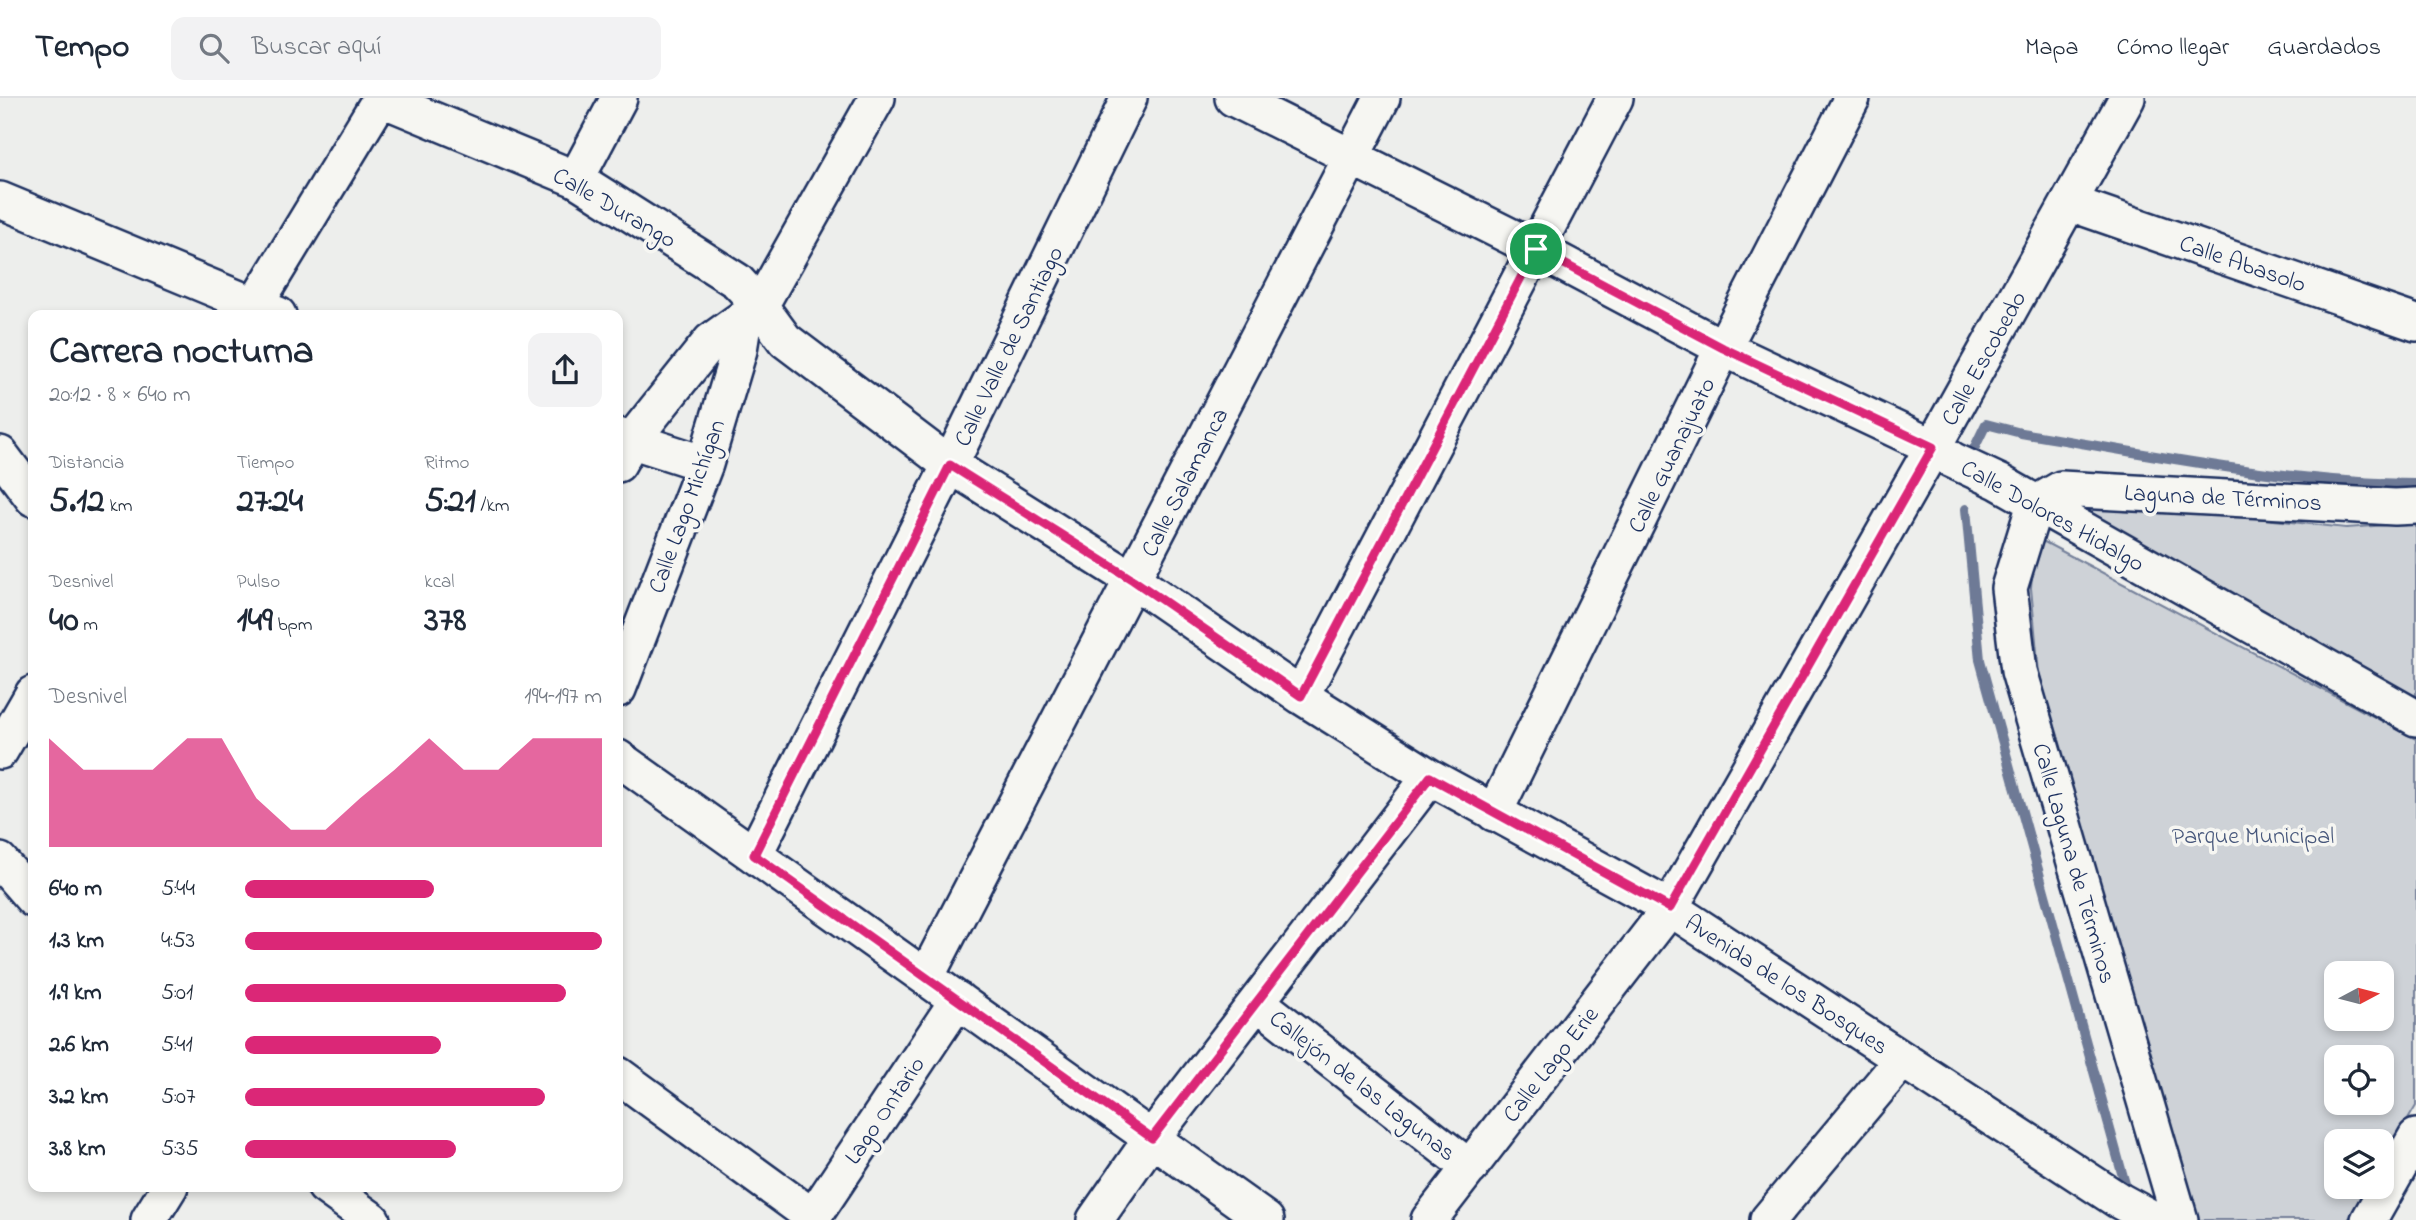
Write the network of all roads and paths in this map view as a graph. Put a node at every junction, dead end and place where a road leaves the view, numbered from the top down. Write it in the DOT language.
graph roads {
  1 [pos="380,98"];
  2 [pos="620,98"];
  3 [pos="877,98"];
  4 [pos="1129,98"];
  5 [pos="1233,98"];
  6 [pos="1382,98"];
  7 [pos="1615,98"];
  8 [pos="1852,98"];
  9 [pos="2127,98"];
  10 [pos="1351,158"];
  11 [pos="576,179"];
  12 [pos="0,200"];
  13 [pos="2070,203"];
  14 [pos="1536,249"];
  15 [pos="255,310"];
  16 [pos="261,310"];
  17 [pos="752,312"];
  18 [pos="2416,323"];
  19 [pos="1723,348"];
  20 [pos="623,446"];
  21 [pos="623,447"];
  22 [pos="1933,447"];
  23 [pos="0,454"];
  24 [pos="705,464"];
  25 [pos="950,465"];
  26 [pos="28,491"];
  27 [pos="2035,504"];
  28 [pos="2416,506"];
  29 [pos="1133,580"];
  30 [pos="623,677"];
  31 [pos="1301,696"];
  32 [pos="28,703"];
  33 [pos="2416,718"];
  34 [pos="0,751"];
  35 [pos="623,762"];
  36 [pos="1430,777"];
  37 [pos="1494,813"];
  38 [pos="754,855"];
  39 [pos="0,861"];
  40 [pos="28,893"];
  41 [pos="1670,908"];
  42 [pos="926,977"];
  43 [pos="958,1000"];
  44 [pos="1257,1002"];
  45 [pos="1902,1060"];
  46 [pos="623,1079"];
  47 [pos="2416,1137"];
  48 [pos="1152,1138"];
  49 [pos="1470,1168"];
  50 [pos="166,1192"];
  51 [pos="333,1192"];
  52 [pos="2110,1207"];
  53 [pos="812,1219"];
  54 [pos="149,1220"];
  55 [pos="372,1220"];
  56 [pos="1095,1220"];
  57 [pos="1266,1220"];
  58 [pos="1429,1220"];
  59 [pos="1768,1220"];
  60 [pos="2155,1220"];
  61 [pos="2180,1220"];
  62 [pos="2369,1220"];
  1 -- 11 [label="street, Calle Durango"];
  1 -- 16 [label="street"];
  2 -- 11 [label="street"];
  3 -- 17 [label="street"];
  4 -- 25 [label="street, Calle Valle de Santiago"];
  5 -- 10 [label="street, Calle Dolores Hidalgo"];
  6 -- 10 [label="street, Calle Salamanca"];
  7 -- 14 [label="street"];
  8 -- 19 [label="street, Calle Guanajuato"];
  9 -- 13 [label="street, Calle Escobedo"];
  10 -- 14 [label="street, Calle Dolores Hidalgo"];
  10 -- 29 [label="street, Calle Salamanca"];
  11 -- 17 [label="street, Calle Durango"];
  12 -- 15 [label="street"];
  13 -- 18 [label="street, Calle Abasolo"];
  13 -- 22 [label="street, Calle Escobedo"];
  14 -- 19 [label="street, Calle Dolores Hidalgo"];
  14 -- 31 [label="street"];
  17 -- 20 [label="street"];
  17 -- 24 [label="street, Calle Lago Michígan"];
  17 -- 25 [label="street, Avenida de los Bosques"];
  19 -- 22 [label="street, Calle Dolores Hidalgo"];
  19 -- 37 [label="street, Calle Guanajuato"];
  21 -- 24 [label="street"];
  22 -- 27 [label="street, Calle Dolores Hidalgo"];
  22 -- 41 [label="street, Calle Escobedo"];
  23 -- 26 [label="street"];
  24 -- 30 [label="street, Calle Lago Michígan"];
  25 -- 29 [label="street, Avenida de los Bosques"];
  25 -- 38 [label="street, Calle Valle de Santiago"];
  27 -- 28 [label="street, Laguna de Términos"];
  27 -- 33 [label="street, Calle Dolores Hidalgo"];
  27 -- 61 [label="street, Calle Laguna de Términos"];
  29 -- 31 [label="street, Avenida de los Bosques"];
  29 -- 42 [label="street, Calle Salamanca"];
  31 -- 36 [label="street, Avenida de los Bosques"];
  32 -- 34 [label="street"];
  35 -- 38 [label="street"];
  36 -- 37 [label="street, Avenida de los Bosques"];
  36 -- 44 [label="street"];
  37 -- 41 [label="street, Avenida de los Bosques"];
  38 -- 42 [label="street"];
  39 -- 40 [label="street"];
  41 -- 45 [label="street, Avenida de los Bosques"];
  41 -- 49 [label="street, Calle Lago Erie"];
  42 -- 43 [label="street"];
  43 -- 48 [label="street"];
  43 -- 53 [label="street, Lago Ontario"];
  44 -- 48 [label="street"];
  44 -- 49 [label="street, Callejón de las Lagunas"];
  45 -- 52 [label="street, Avenida de los Bosques"];
  45 -- 59 [label="street"];
  46 -- 53 [label="street"];
  47 -- 62 [label="street"];
  48 -- 56 [label="street"];
  48 -- 57 [label="street"];
  49 -- 58 [label="street, Calle Lago Erie"];
  50 -- 54 [label="street"];
  51 -- 55 [label="street"];
  52 -- 60 [label="street, Avenida de los Bosques"];
}
